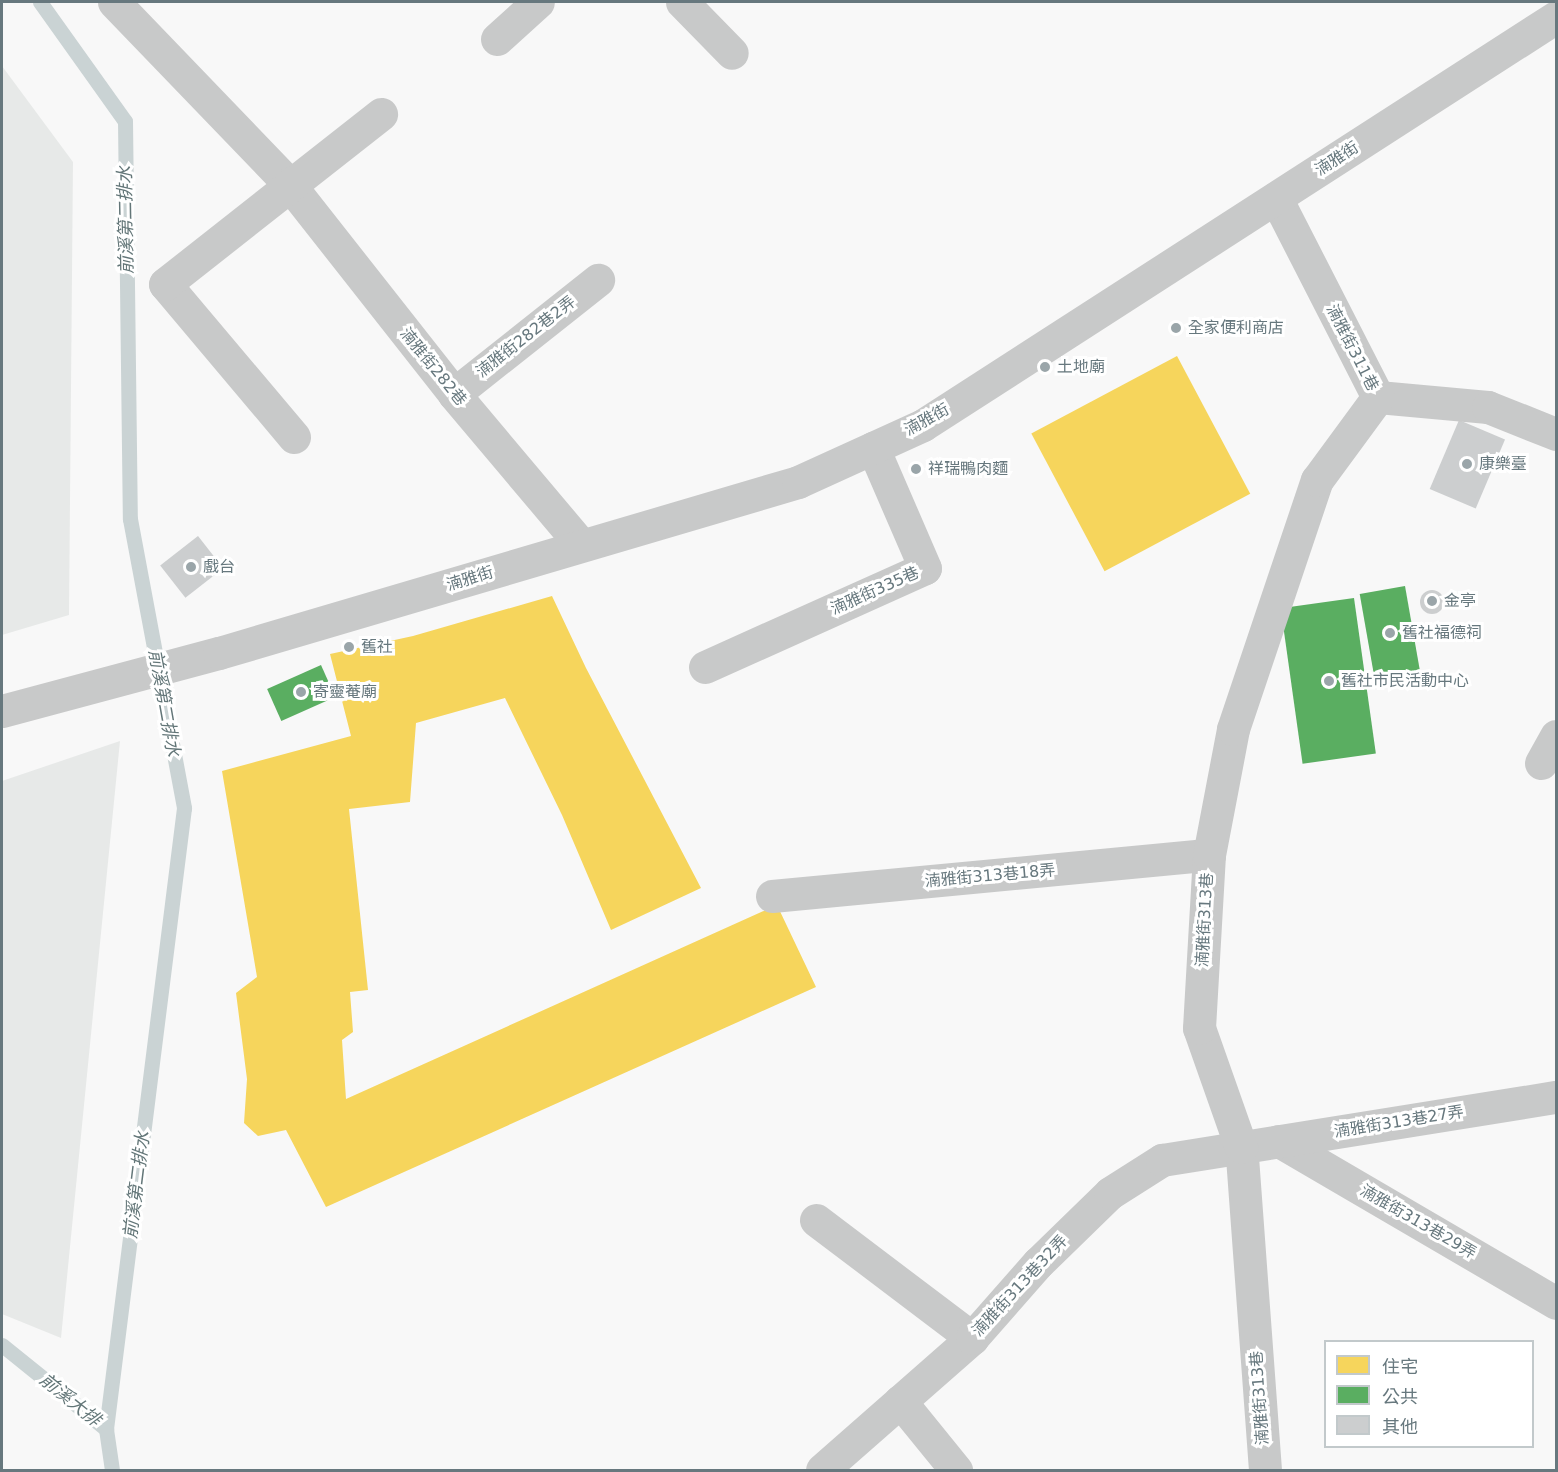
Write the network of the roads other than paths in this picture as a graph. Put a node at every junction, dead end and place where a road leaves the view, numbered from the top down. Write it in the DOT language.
graph roads {
  1 [pos="114,2"];
  2 [pos="538,2"];
  3 [pos="682,2"];
  4 [pos="1557,17"];
  5 [pos="497,39"];
  6 [pos="732,52"];
  7 [pos="381,114"];
  8 [pos="289,184"];
  9 [pos="1276,198"];
  10 [pos="598,280"];
  11 [pos="454,394"];
  12 [pos="1378,397"];
  13 [pos="1557,434"];
  14 [pos="294,437"];
  15 [pos="873,448"];
  16 [pos="581,545"];
  17 [pos="705,667"];
  18 [pos="2,711"];
  19 [pos="1209,855"];
  20 [pos="772,896"];
  21 [pos="1557,1097"];
  22 [pos="1279,1141"];
  23 [pos="1241,1147"];
  24 [pos="816,1220"];
  25 [pos="1557,1303"];
  26 [pos="972,1338"];
  27 [pos="900,1401"];
  28 [pos="822,1470"];
  29 [pos="956,1470"];
  30 [pos="1265,1470"];
  1 -- 8 [label="street, 湳雅街282巷"];
  2 -- 5 [label="street"];
  3 -- 6 [label="street"];
  4 -- 9 [label="street, 湳雅街"];
  7 -- 8 [label="street"];
  8 -- 11 [label="street, 湳雅街282巷"];
  8 -- 14 [label="street"];
  9 -- 12 [label="street, 湳雅街311巷"];
  9 -- 15 [label="street, 湳雅街"];
  10 -- 11 [label="street, 湳雅街282巷2弄"];
  11 -- 16 [label="street, 湳雅街282巷"];
  12 -- 13 [label="street, 湳雅街311巷"];
  12 -- 19 [label="street, 湳雅街313巷"];
  15 -- 16 [label="street, 湳雅街"];
  15 -- 17 [label="street, 湳雅街335巷"];
  16 -- 18 [label="street, 湳雅街"];
  19 -- 20 [label="street, 湳雅街313巷18弄"];
  19 -- 23 [label="street, 湳雅街313巷"];
  21 -- 22 [label="street, 湳雅街313巷27弄"];
  22 -- 23 [label="street, 湳雅街313巷27弄"];
  22 -- 25 [label="street, 湳雅街313巷29弄"];
  23 -- 26 [label="street, 湳雅街313巷32弄"];
  23 -- 30 [label="street, 湳雅街313巷"];
  24 -- 26 [label="street"];
  26 -- 27 [label="street, 湳雅街313巷32弄"];
  27 -- 28 [label="street, 湳雅街313巷32弄"];
  27 -- 29 [label="street"];
}
